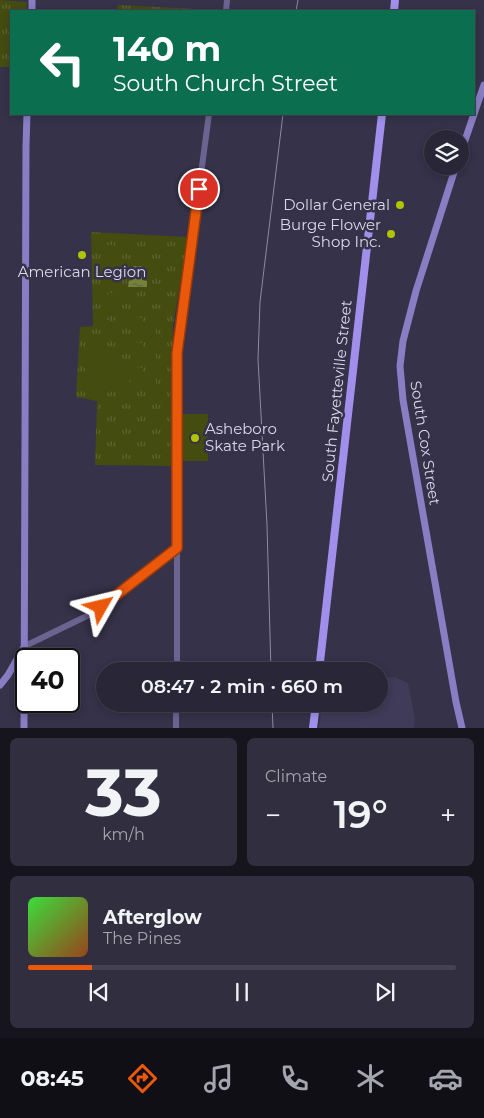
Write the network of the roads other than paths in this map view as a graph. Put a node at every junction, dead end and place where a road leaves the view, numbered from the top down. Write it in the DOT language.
graph roads {
  1 [pos="484,85"];
  2 [pos="475,111"];
  3 [pos="27,115"];
  4 [pos="209,115"];
  5 [pos="382,115"];
  6 [pos="474,115"];
  7 [pos="469,130"];
  8 [pos="453,175"];
  9 [pos="177,548"];
  10 [pos="25,646"];
  11 [pos="176,662"];
  12 [pos="320,662"];
  13 [pos="0,684"];
  14 [pos="176,712"];
  15 [pos="315,712"];
  16 [pos="24,728"];
  17 [pos="176,728"];
  18 [pos="313,728"];
  19 [pos="462,728"];
  1 -- 2 [label="main road"];
  3 -- 10 [label="main road"];
  4 -- 9 [label="street"];
  5 -- 12 [label="main road, South Fayetteville Street"];
  6 -- 7 [label="main road"];
  8 -- 19 [label="main road, South Cox Street"];
  9 -- 10 [label="street"];
  9 -- 11 [label="street"];
  10 -- 13 [label="main road"];
  10 -- 16 [label="main road"];
  14 -- 17 [label="street"];
  15 -- 18 [label="main road"];
}
